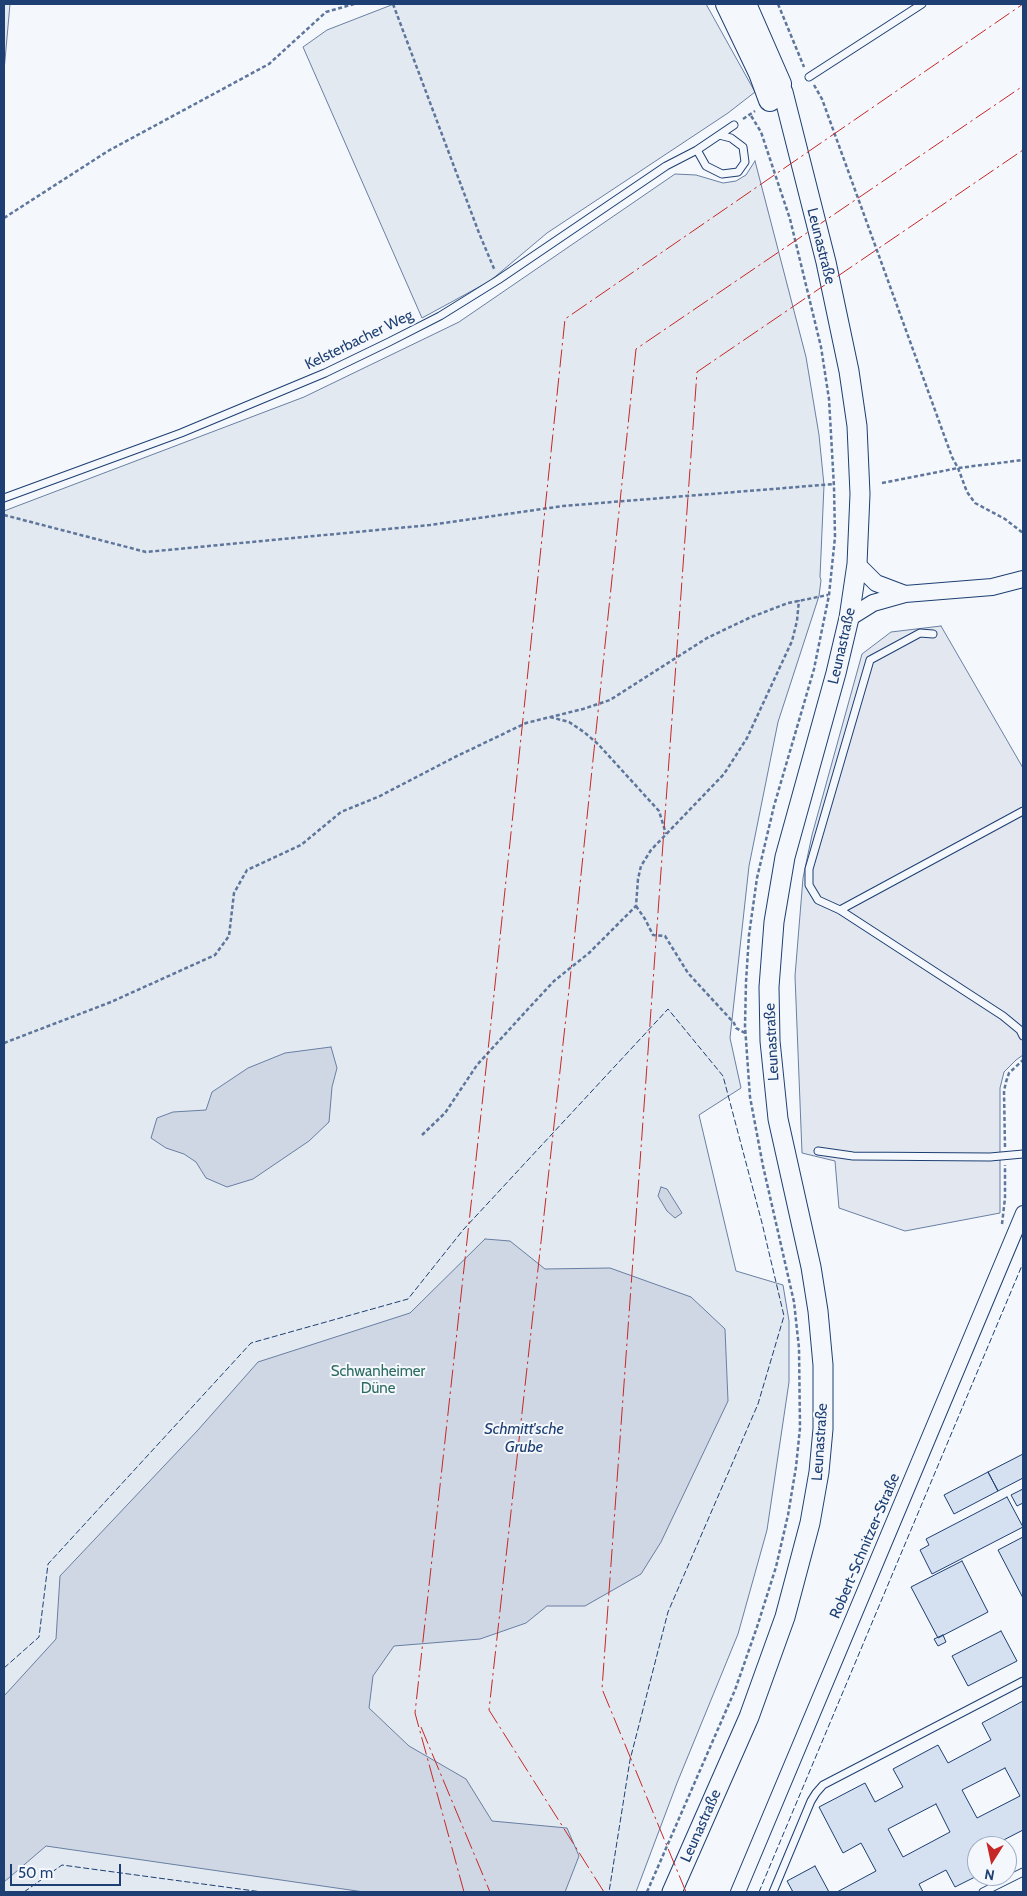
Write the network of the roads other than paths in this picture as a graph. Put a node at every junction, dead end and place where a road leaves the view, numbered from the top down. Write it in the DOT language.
graph roads {
  1 [pos="727,4"];
  2 [pos="745,4"];
  3 [pos="922,4"];
  4 [pos="809,77"];
  5 [pos="776,96"];
  6 [pos="734,125"];
  7 [pos="718,135"];
  8 [pos="697,150"];
  9 [pos="4,498"];
  10 [pos="857,564"];
  11 [pos="1023,579"];
  12 [pos="904,594"];
  13 [pos="850,618"];
  14 [pos="933,634"];
  15 [pos="1023,811"];
  16 [pos="840,910"];
  17 [pos="1023,1036"];
  18 [pos="818,1151"];
  19 [pos="1023,1154"];
  20 [pos="1023,1213"];
  21 [pos="1023,1681"];
  22 [pos="1023,1872"];
  23 [pos="672,1892"];
  24 [pos="738,1892"];
  25 [pos="773,1892"];
  26 [pos="983,1892"];
  1 -- 5 [label="highway"];
  2 -- 5 [label="highway"];
  3 -- 4 [label="lane"];
  5 -- 10 [label="main road, Leunastraße"];
  6 -- 7 [label="lane, Kelsterbacher Weg"];
  7 -- 8 [label="lane, Kelsterbacher Weg"];
  7 -- 8 [label="lane"];
  8 -- 9 [label="lane, Kelsterbacher Weg"];
  10 -- 12 [label="street"];
  10 -- 13 [label="main road, Leunastraße"];
  11 -- 12 [label="street"];
  12 -- 13 [label="street"];
  13 -- 23 [label="main road, Leunastraße"];
  14 -- 16 [label="lane"];
  15 -- 16 [label="lane"];
  16 -- 17 [label="lane"];
  18 -- 19 [label="lane"];
  20 -- 24 [label="street, Robert-Schnitzer-Straße"];
  21 -- 25 [label="lane"];
  22 -- 26 [label="lane"];
}
